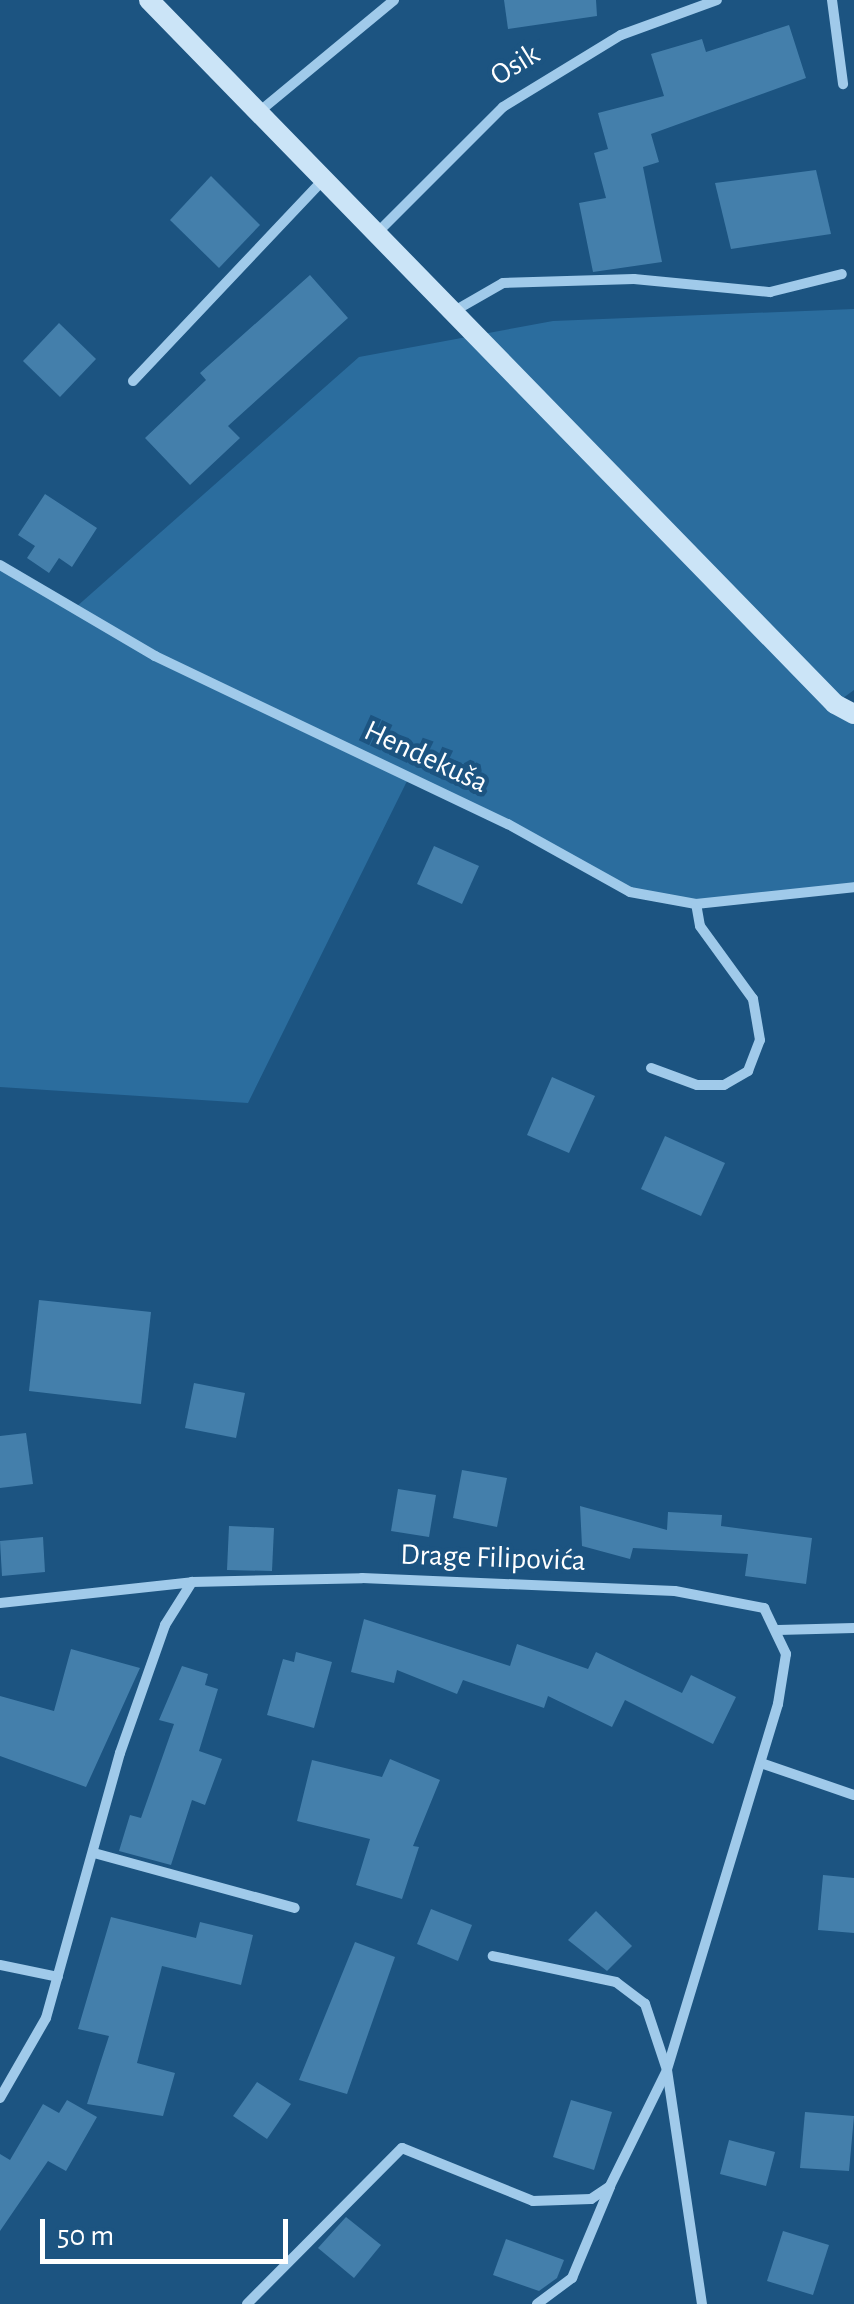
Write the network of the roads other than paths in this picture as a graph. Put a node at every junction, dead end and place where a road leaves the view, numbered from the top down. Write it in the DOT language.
graph roads {
  1 [pos="149,0"];
  2 [pos="394,0"];
  3 [pos="717,0"];
  4 [pos="832,0"];
  5 [pos="843,84"];
  6 [pos="260,110"];
  7 [pos="326,178"];
  8 [pos="379,231"];
  9 [pos="842,274"];
  10 [pos="456,310"];
  11 [pos="133,380"];
  12 [pos="0,564"];
  13 [pos="848,713"];
  14 [pos="854,887"];
  15 [pos="696,904"];
  16 [pos="651,1068"];
  17 [pos="192,1582"];
  18 [pos="0,1603"];
  19 [pos="854,1628"];
  20 [pos="778,1630"];
  21 [pos="761,1763"];
  22 [pos="854,1796"];
  23 [pos="94,1852"];
  24 [pos="295,1908"];
  25 [pos="493,1956"];
  26 [pos="0,1965"];
  27 [pos="58,1978"];
  28 [pos="667,2070"];
  29 [pos="0,2098"];
  30 [pos="610,2186"];
  31 [pos="247,2304"];
  32 [pos="538,2304"];
  33 [pos="702,2304"];
  1 -- 6 [label="main road"];
  2 -- 6 [label="street"];
  3 -- 8 [label="street, Osik"];
  4 -- 5 [label="street"];
  6 -- 7 [label="main road"];
  7 -- 8 [label="main road"];
  7 -- 11 [label="street"];
  8 -- 10 [label="main road"];
  9 -- 10 [label="street"];
  10 -- 13 [label="main road"];
  12 -- 15 [label="street, Hendekuša"];
  14 -- 15 [label="street, Hendekuša"];
  15 -- 16 [label="street"];
  17 -- 18 [label="street, Drage Filipovića"];
  17 -- 20 [label="street, Drage Filipovića"];
  17 -- 23 [label="street"];
  19 -- 20 [label="street"];
  20 -- 21 [label="street"];
  21 -- 22 [label="street"];
  21 -- 28 [label="street"];
  23 -- 24 [label="street"];
  23 -- 27 [label="street"];
  25 -- 28 [label="street"];
  26 -- 27 [label="street"];
  27 -- 29 [label="street"];
  28 -- 30 [label="street"];
  28 -- 33 [label="street"];
  30 -- 31 [label="street"];
  30 -- 32 [label="street"];
}
